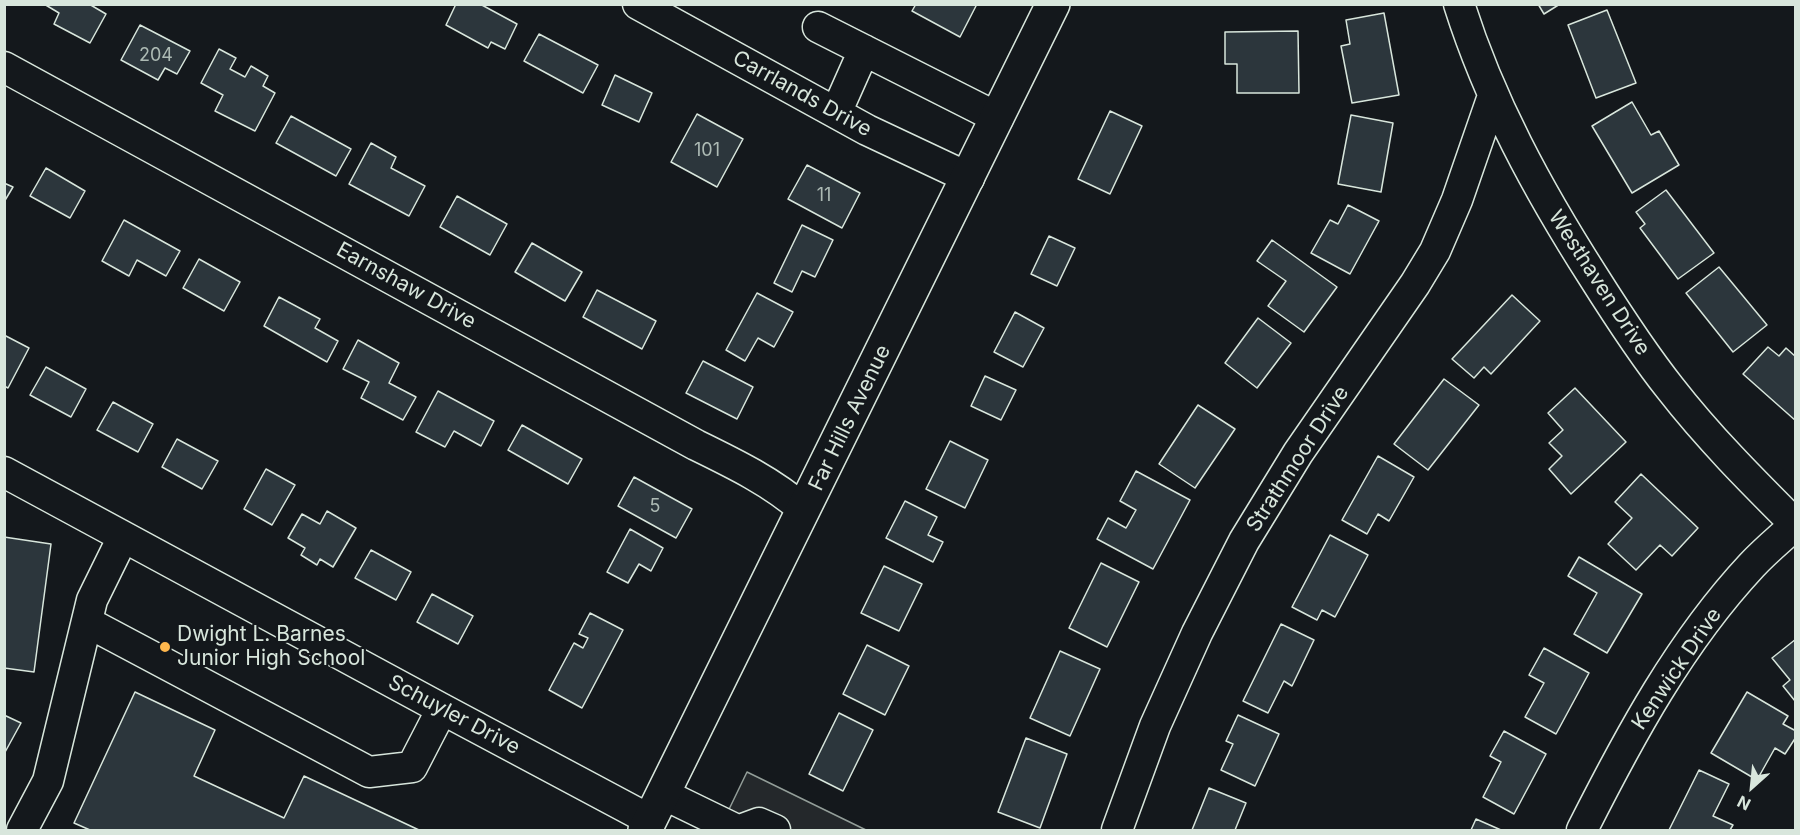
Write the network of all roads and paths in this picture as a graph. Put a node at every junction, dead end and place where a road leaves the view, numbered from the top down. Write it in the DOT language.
graph roads {
  1 [pos="638,4"];
  2 [pos="1053,4"];
  3 [pos="1459,4"];
  4 [pos="818,27"];
  5 [pos="864,50"];
  6 [pos="4,67"];
  7 [pos="1493,96"];
  8 [pos="836,113"];
  9 [pos="998,118"];
  10 [pos="969,178"];
  11 [pos="4,472"];
  12 [pos="804,510"];
  13 [pos="1795,524"];
  14 [pos="123,537"];
  15 [pos="87,622"];
  16 [pos="442,709"];
  17 [pos="653,815"];
  18 [pos="22,831"];
  19 [pos="739,831"];
  20 [pos="775,831"];
  21 [pos="1117,831"];
  22 [pos="1582,831"];
  1 -- 8 [label="street, Carrlands Drive"];
  2 -- 9 [label="main road, Far Hills Avenue"];
  3 -- 7 [label="street, Westhaven Drive"];
  4 -- 5 [label="street"];
  5 -- 8 [label="street"];
  5 -- 9 [label="street"];
  6 -- 12 [label="street, Earnshaw Drive"];
  7 -- 13 [label="street, Westhaven Drive"];
  7 -- 21 [label="street, Strathmoor Drive"];
  8 -- 10 [label="street, Carrlands Drive"];
  9 -- 10 [label="main road, Far Hills Avenue"];
  10 -- 12 [label="main road, Far Hills Avenue"];
  11 -- 14 [label="street, Schuyler Drive"];
  12 -- 17 [label="main road, Far Hills Avenue"];
  13 -- 22 [label="street, Kenwick Drive"];
  14 -- 15 [label="street"];
  14 -- 16 [label="street, Schuyler Drive"];
  15 -- 16 [label="street"];
  15 -- 18 [label="street"];
  16 -- 17 [label="street, Schuyler Drive"];
  17 -- 19 [label="street, Schuyler Drive"];
  19 -- 20 [label="street"];
}
